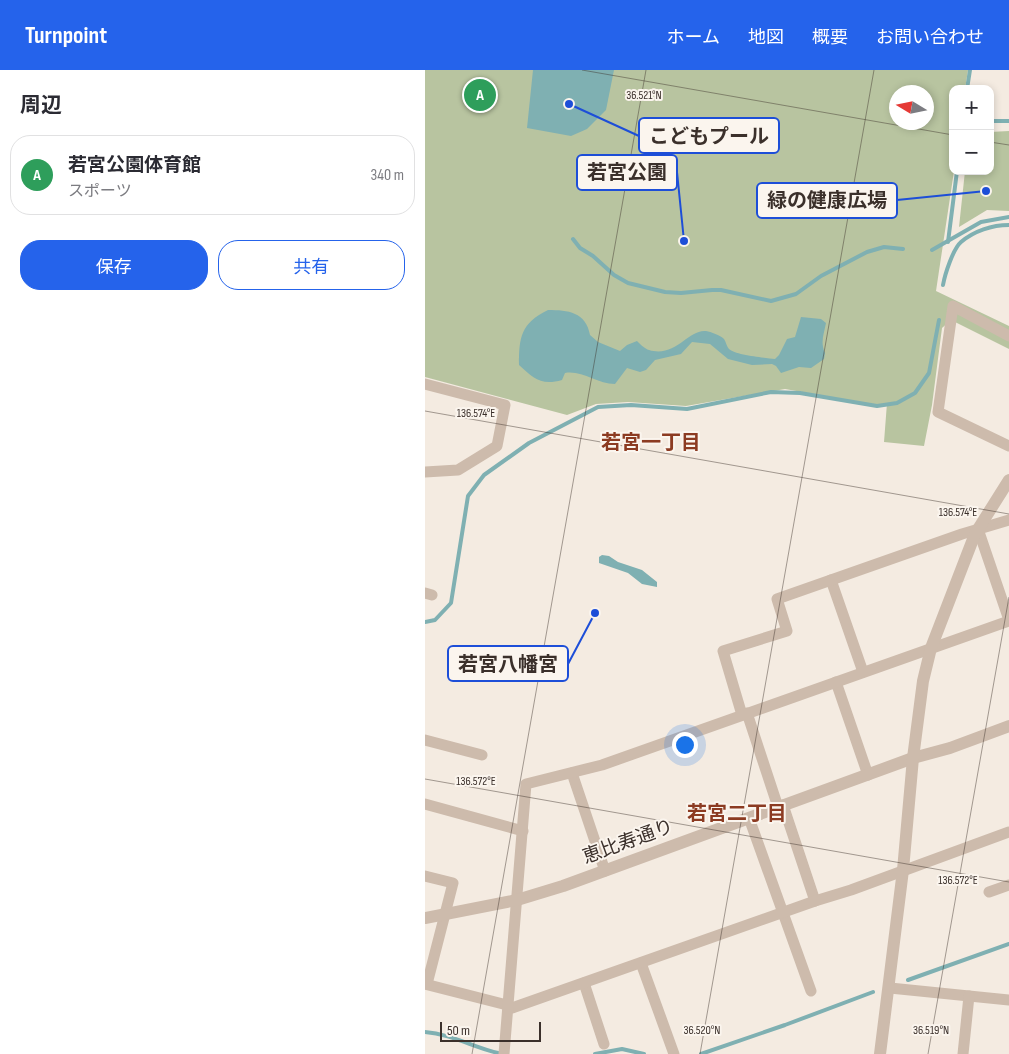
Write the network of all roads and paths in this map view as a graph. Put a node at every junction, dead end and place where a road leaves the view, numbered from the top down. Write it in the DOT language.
graph roads {
  1 [pos="1009,336"];
  2 [pos="425,384"];
  3 [pos="1009,446"];
  4 [pos="425,472"];
  5 [pos="1009,480"];
  6 [pos="1009,520"];
  7 [pos="978,529"];
  8 [pos="831,580"];
  9 [pos="1009,620"];
  10 [pos="931,648"];
  11 [pos="863,672"];
  12 [pos="836,682"];
  13 [pos="745,714"];
  14 [pos="1009,726"];
  15 [pos="425,740"];
  16 [pos="482,755"];
  17 [pos="913,758"];
  18 [pos="572,773"];
  19 [pos="868,775"];
  20 [pos="425,804"];
  21 [pos="781,806"];
  22 [pos="749,818"];
  23 [pos="523,830"];
  24 [pos="1009,832"];
  25 [pos="903,870"];
  26 [pos="605,871"];
  27 [pos="425,876"];
  28 [pos="1009,885"];
  29 [pos="989,892"];
  30 [pos="517,900"];
  31 [pos="815,901"];
  32 [pos="783,913"];
  33 [pos="445,914"];
  34 [pos="425,918"];
  35 [pos="641,963"];
  36 [pos="584,983"];
  37 [pos="426,984"];
  38 [pos="890,988"];
  39 [pos="811,991"];
  40 [pos="969,996"];
  41 [pos="1009,1000"];
  42 [pos="507,1005"];
  43 [pos="604,1044"];
  44 [pos="504,1054"];
  45 [pos="674,1054"];
  46 [pos="880,1054"];
  47 [pos="963,1054"];
  1 -- 3 [label="street"];
  2 -- 4 [label="street"];
  5 -- 7 [label="street"];
  6 -- 7 [label="street"];
  7 -- 8 [label="street"];
  7 -- 9 [label="street"];
  7 -- 10 [label="street"];
  8 -- 11 [label="street"];
  8 -- 13 [label="street"];
  9 -- 10 [label="street"];
  10 -- 11 [label="street"];
  10 -- 17 [label="street"];
  11 -- 12 [label="street"];
  12 -- 13 [label="street"];
  12 -- 19 [label="street"];
  13 -- 18 [label="street"];
  13 -- 21 [label="street"];
  14 -- 17 [label="street, 恵比寿通り"];
  15 -- 16 [label="street"];
  17 -- 19 [label="street, 恵比寿通り"];
  17 -- 25 [label="street"];
  18 -- 23 [label="street"];
  18 -- 26 [label="street"];
  19 -- 21 [label="street, 恵比寿通り"];
  20 -- 23 [label="street"];
  21 -- 22 [label="street, 恵比寿通り"];
  21 -- 31 [label="street"];
  22 -- 26 [label="street, 恵比寿通り"];
  22 -- 32 [label="street"];
  23 -- 30 [label="street"];
  24 -- 25 [label="street"];
  25 -- 31 [label="street"];
  25 -- 38 [label="street"];
  26 -- 30 [label="street, 恵比寿通り"];
  27 -- 33 [label="street"];
  28 -- 29 [label="street"];
  30 -- 33 [label="street, 恵比寿通り"];
  30 -- 42 [label="street"];
  31 -- 32 [label="street"];
  32 -- 35 [label="street"];
  32 -- 39 [label="street"];
  33 -- 34 [label="street, 恵比寿通り"];
  33 -- 37 [label="street"];
  35 -- 36 [label="street"];
  35 -- 45 [label="street"];
  36 -- 42 [label="street"];
  36 -- 43 [label="street"];
  37 -- 42 [label="street"];
  38 -- 40 [label="street"];
  38 -- 46 [label="street"];
  40 -- 41 [label="street"];
  40 -- 47 [label="street"];
  42 -- 44 [label="street"];
}
